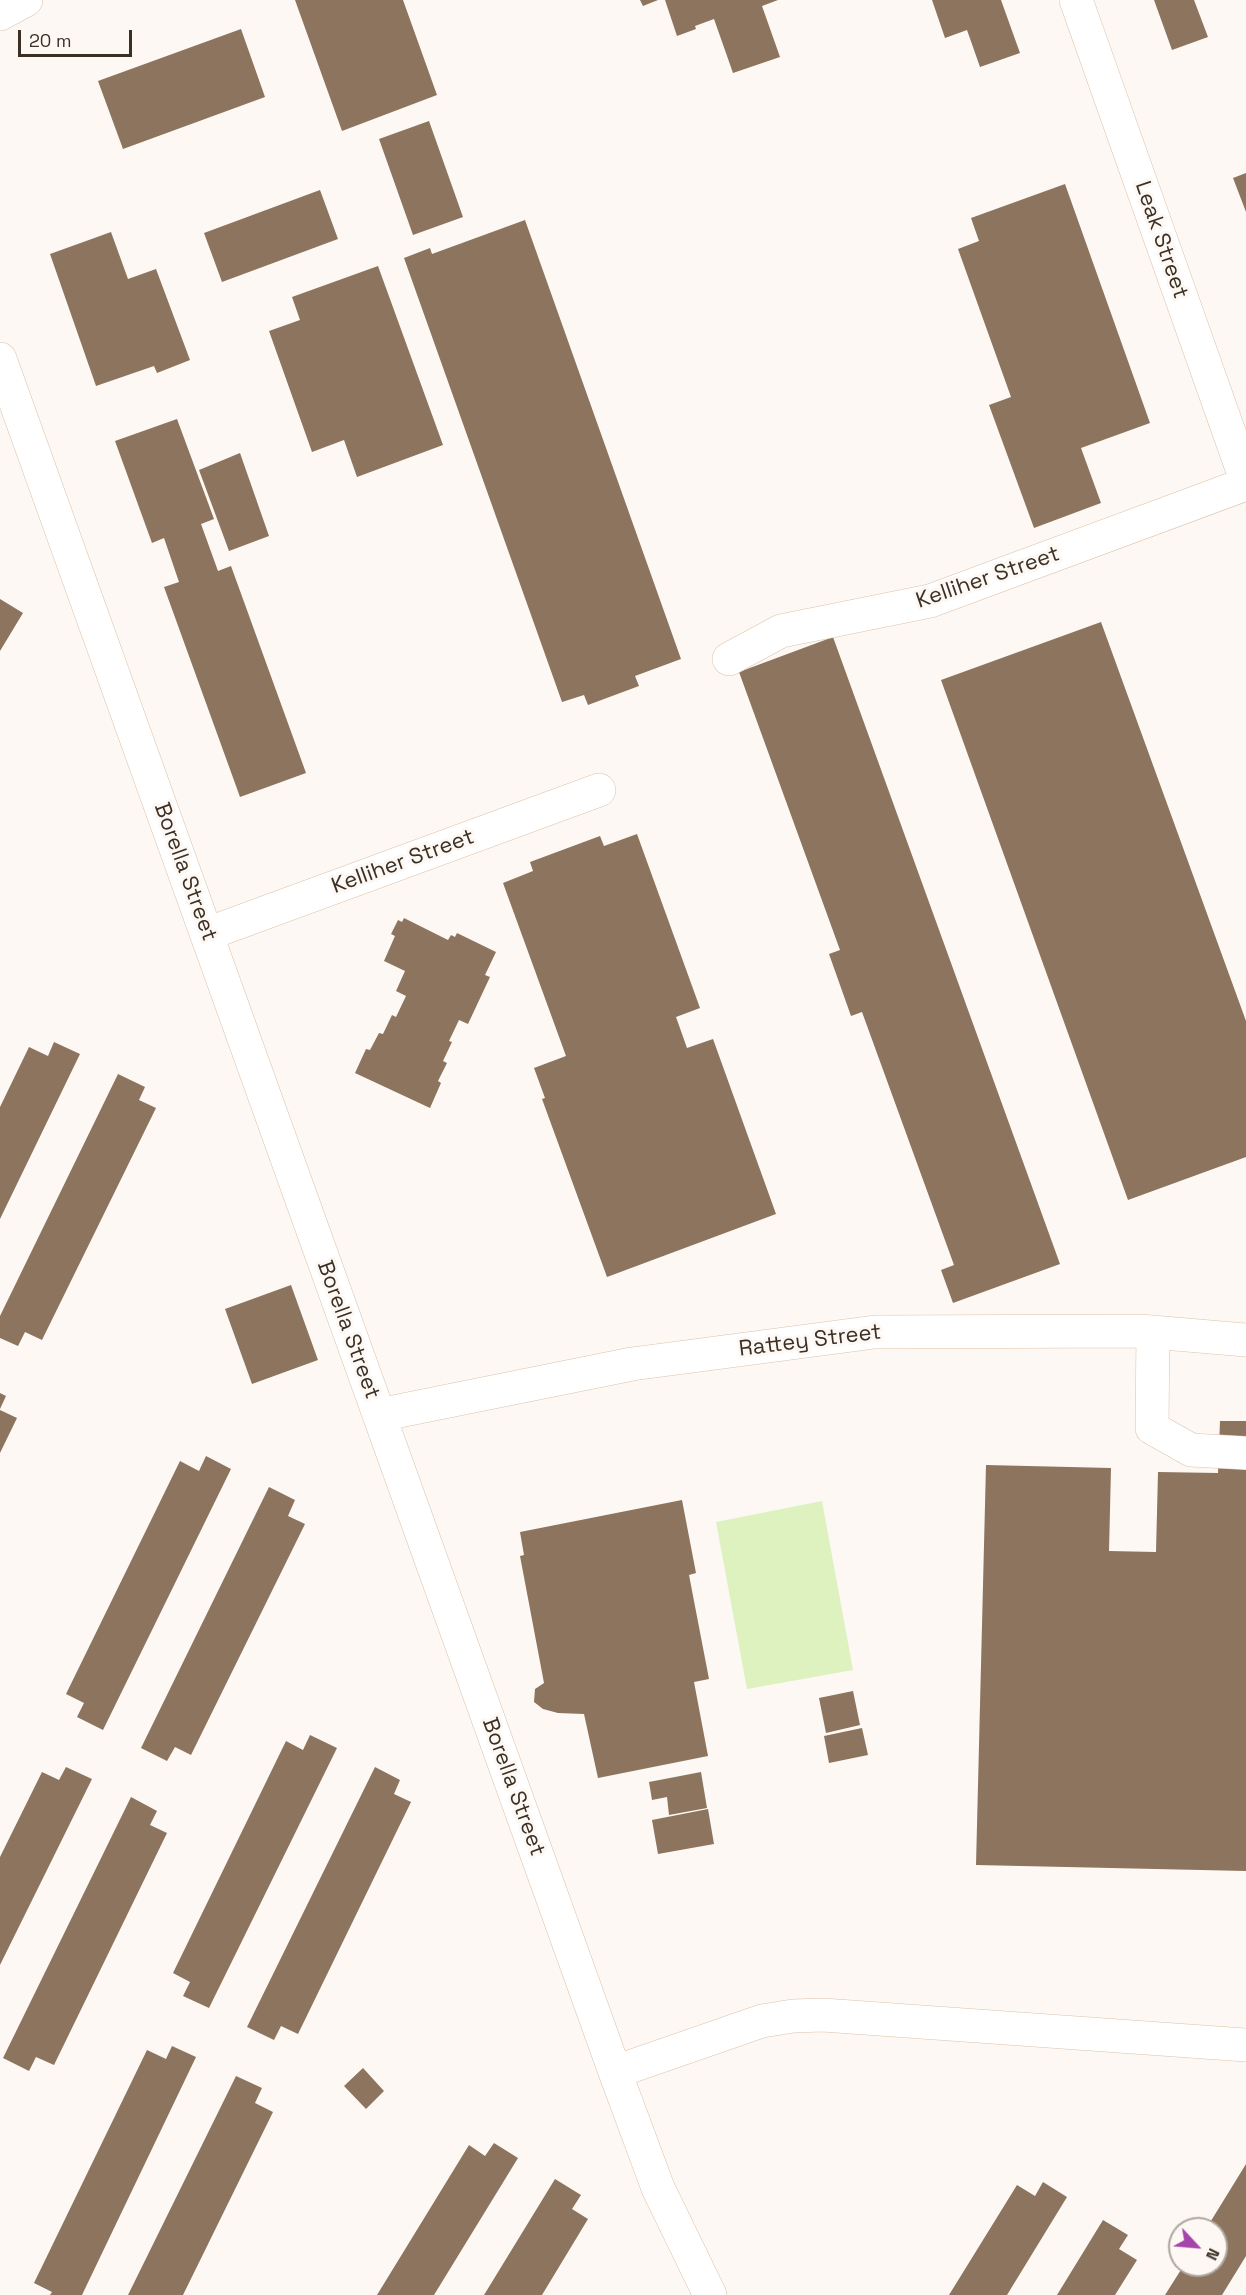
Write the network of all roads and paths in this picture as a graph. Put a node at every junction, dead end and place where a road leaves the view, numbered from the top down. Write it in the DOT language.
graph roads {
  1 [pos="26,0"];
  2 [pos="1076,0"];
  3 [pos="0,14"];
  4 [pos="0,359"];
  5 [pos="1246,482"];
  6 [pos="729,659"];
  7 [pos="599,790"];
  8 [pos="207,934"];
  9 [pos="1153,1332"];
  10 [pos="1246,1340"];
  11 [pos="379,1415"];
  12 [pos="1246,1453"];
  13 [pos="1246,2045"];
  14 [pos="615,2072"];
  15 [pos="710,2295"];
  1 -- 3 [label="lane"];
  2 -- 5 [label="lane, Leak Street"];
  4 -- 8 [label="lane, Borella Street"];
  5 -- 6 [label="lane, Kelliher Street"];
  7 -- 8 [label="lane, Kelliher Street"];
  8 -- 11 [label="lane, Borella Street"];
  9 -- 10 [label="lane, Rattey Street"];
  9 -- 11 [label="lane, Rattey Street"];
  9 -- 12 [label="lane"];
  11 -- 14 [label="lane, Borella Street"];
  13 -- 14 [label="lane"];
  14 -- 15 [label="lane, Borella Street"];
}
